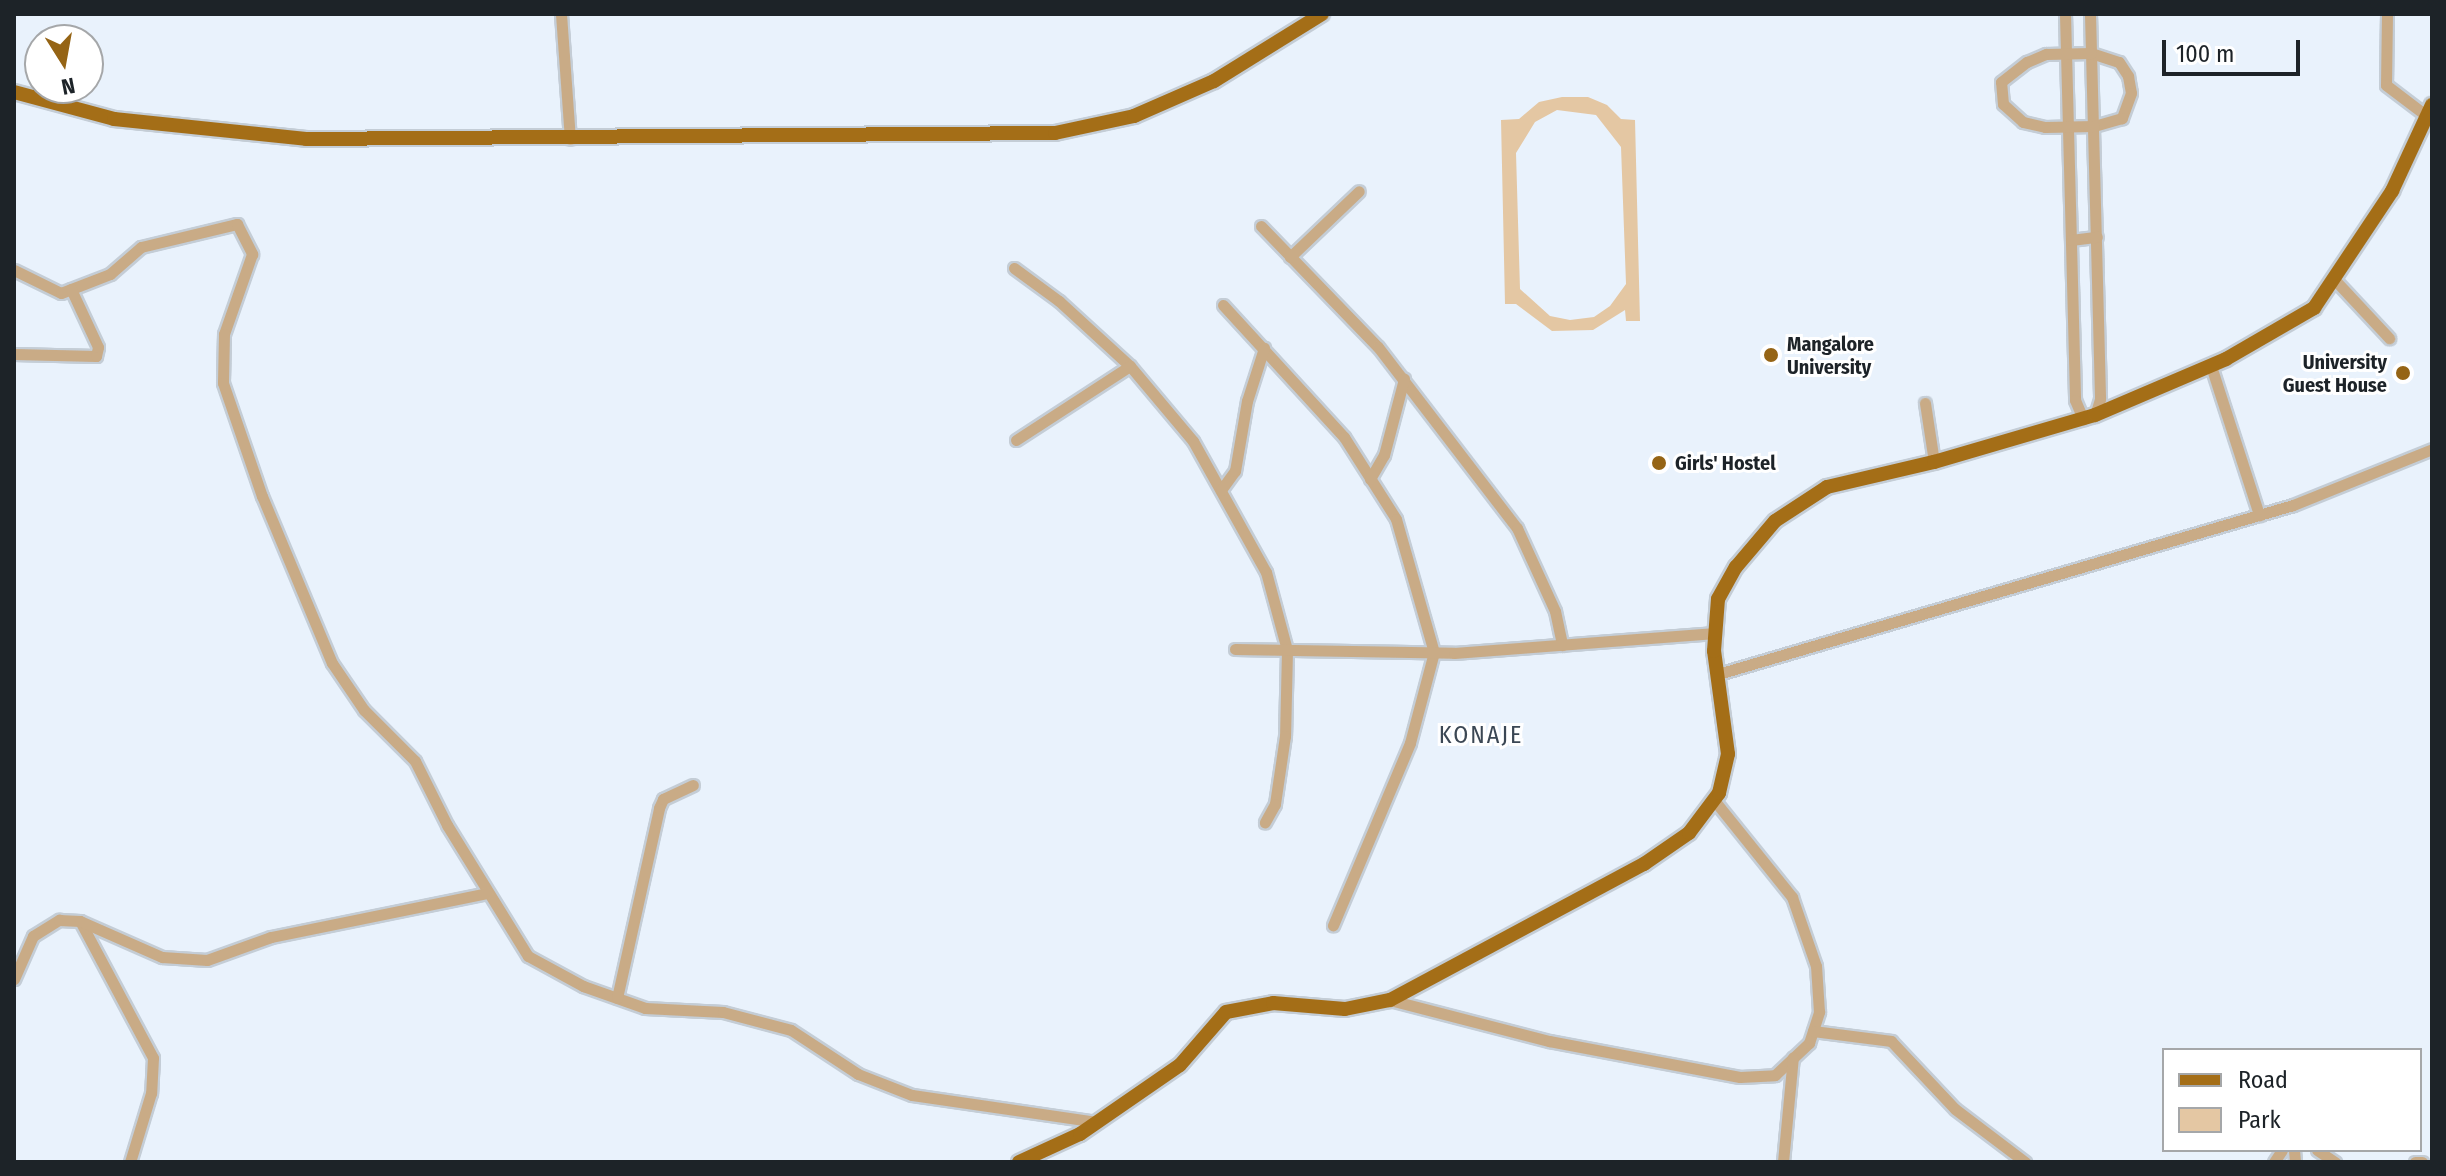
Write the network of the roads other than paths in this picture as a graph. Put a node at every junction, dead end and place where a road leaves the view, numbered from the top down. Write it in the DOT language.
graph roads {
  1 [pos="561,14"];
  2 [pos="1322,14"];
  3 [pos="2065,14"];
  4 [pos="2090,14"];
  5 [pos="2387,14"];
  6 [pos="2091,53"];
  7 [pos="2065,54"];
  8 [pos="14,92"];
  9 [pos="2430,111"];
  10 [pos="2094,126"];
  11 [pos="2068,128"];
  12 [pos="570,139"];
  13 [pos="1359,191"];
  14 [pos="1261,226"];
  15 [pos="2097,237"];
  16 [pos="2071,240"];
  17 [pos="1290,257"];
  18 [pos="1014,268"];
  19 [pos="14,270"];
  20 [pos="2334,279"];
  21 [pos="71,289"];
  22 [pos="1223,305"];
  23 [pos="2389,338"];
  24 [pos="1264,348"];
  25 [pos="14,354"];
  26 [pos="1130,366"];
  27 [pos="2211,366"];
  28 [pos="1404,379"];
  29 [pos="1925,403"];
  30 [pos="2089,417"];
  31 [pos="1016,440"];
  32 [pos="2432,449"];
  33 [pos="1934,462"];
  34 [pos="1370,479"];
  35 [pos="1221,490"];
  36 [pos="2259,515"];
  37 [pos="1715,633"];
  38 [pos="1562,645"];
  39 [pos="1235,649"];
  40 [pos="1287,650"];
  41 [pos="1434,652"];
  42 [pos="1718,674"];
  43 [pos="693,785"];
  44 [pos="1714,800"];
  45 [pos="1265,822"];
  46 [pos="488,893"];
  47 [pos="80,921"];
  48 [pos="1333,925"];
  49 [pos="14,979"];
  50 [pos="617,998"];
  51 [pos="1390,1000"];
  52 [pos="1813,1031"];
  53 [pos="1793,1057"];
  54 [pos="1098,1122"];
  55 [pos="130,1162"];
  56 [pos="1019,1162"];
  57 [pos="1783,1162"];
  58 [pos="2025,1162"];
  59 [pos="2415,1162"];
  60 [pos="2422,1162"];
  1 -- 12 [label="street"];
  2 -- 12 [label="main road"];
  3 -- 7 [label="street"];
  4 -- 6 [label="street"];
  5 -- 9 [label="street"];
  6 -- 7 [label="street"];
  6 -- 10 [label="street"];
  6 -- 10 [label="street"];
  7 -- 11 [label="street"];
  7 -- 11 [label="street"];
  8 -- 12 [label="main road"];
  9 -- 20 [label="main road"];
  10 -- 11 [label="street"];
  10 -- 15 [label="street"];
  11 -- 16 [label="street"];
  13 -- 17 [label="street"];
  14 -- 17 [label="street"];
  15 -- 16 [label="street"];
  15 -- 30 [label="street"];
  16 -- 30 [label="street"];
  17 -- 28 [label="street"];
  18 -- 26 [label="street"];
  19 -- 21 [label="street"];
  20 -- 23 [label="street"];
  20 -- 27 [label="main road"];
  21 -- 25 [label="street"];
  21 -- 46 [label="street"];
  22 -- 24 [label="street"];
  24 -- 34 [label="street"];
  24 -- 35 [label="street"];
  26 -- 31 [label="street"];
  26 -- 35 [label="street"];
  27 -- 30 [label="main road"];
  27 -- 36 [label="street"];
  28 -- 34 [label="street"];
  28 -- 38 [label="street"];
  29 -- 33 [label="street"];
  30 -- 33 [label="main road"];
  32 -- 36 [label="street"];
  33 -- 37 [label="main road"];
  34 -- 41 [label="street"];
  35 -- 40 [label="street"];
  36 -- 42 [label="street"];
  37 -- 38 [label="street"];
  37 -- 42 [label="main road"];
  38 -- 41 [label="street"];
  39 -- 40 [label="street"];
  40 -- 41 [label="street"];
  40 -- 45 [label="street"];
  41 -- 48 [label="street"];
  42 -- 44 [label="main road"];
  43 -- 50 [label="street"];
  44 -- 51 [label="main road"];
  44 -- 52 [label="street"];
  46 -- 47 [label="street"];
  46 -- 50 [label="street"];
  47 -- 49 [label="street"];
  47 -- 55 [label="street"];
  50 -- 54 [label="street"];
  51 -- 53 [label="street"];
  51 -- 54 [label="main road"];
  52 -- 53 [label="street"];
  52 -- 58 [label="street"];
  53 -- 57 [label="street"];
  54 -- 56 [label="main road"];
  59 -- 60 [label="street"];
}
